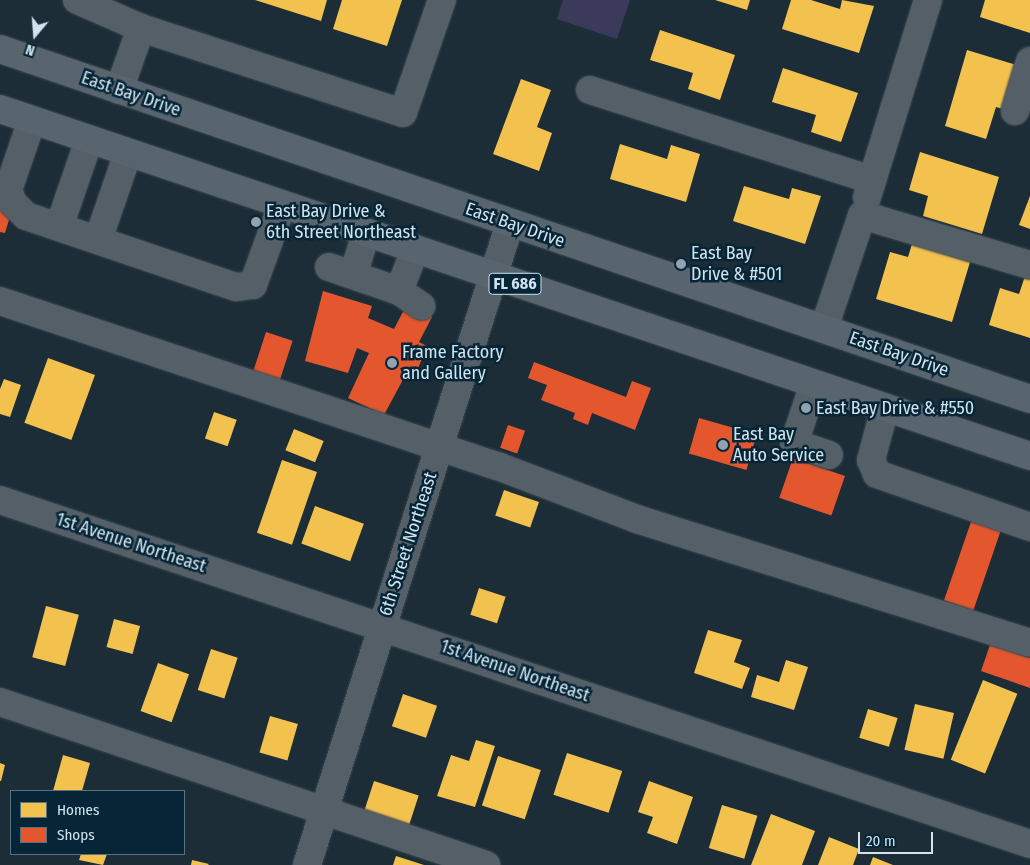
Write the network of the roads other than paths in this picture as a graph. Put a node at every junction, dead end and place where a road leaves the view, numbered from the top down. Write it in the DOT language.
graph roads {
  1 [pos="77,0"];
  2 [pos="442,0"];
  3 [pos="928,0"];
  4 [pos="141,28"];
  5 [pos="0,49"];
  6 [pos="1030,62"];
  7 [pos="119,90"];
  8 [pos="590,90"];
  9 [pos="0,109"];
  10 [pos="1015,111"];
  11 [pos="32,120"];
  12 [pos="89,140"];
  13 [pos="128,153"];
  14 [pos="872,180"];
  15 [pos="282,205"];
  16 [pos="862,215"];
  17 [pos="510,223"];
  18 [pos="59,227"];
  19 [pos="366,234"];
  20 [pos="98,240"];
  21 [pos="415,250"];
  22 [pos="1030,265"];
  23 [pos="494,277"];
  24 [pos="399,291"];
  25 [pos="0,301"];
  26 [pos="421,306"];
  27 [pos="824,328"];
  28 [pos="814,384"];
  29 [pos="1030,399"];
  30 [pos="885,408"];
  31 [pos="439,448"];
  32 [pos="829,455"];
  33 [pos="1030,456"];
  34 [pos="0,500"];
  35 [pos="1030,527"];
  36 [pos="382,626"];
  37 [pos="1030,643"];
  38 [pos="0,702"];
  39 [pos="324,810"];
  40 [pos="1030,844"];
  41 [pos="307,865"];
  42 [pos="486,865"];
  1 -- 4 [label="street"];
  2 -- 4 [label="street"];
  3 -- 14 [label="street"];
  4 -- 7 [label="street"];
  5 -- 7 [label="main road, East Bay Drive"];
  6 -- 10 [label="street"];
  7 -- 17 [label="main road, East Bay Drive"];
  8 -- 14 [label="street"];
  9 -- 11 [label="main road, FL 686"];
  11 -- 12 [label="main road, FL 686"];
  11 -- 18 [label="street"];
  12 -- 13 [label="main road, FL 686"];
  12 -- 18 [label="street"];
  13 -- 15 [label="main road, FL 686"];
  13 -- 20 [label="street"];
  14 -- 16 [label="street"];
  15 -- 19 [label="main road, FL 686"];
  15 -- 20 [label="street"];
  16 -- 22 [label="street"];
  16 -- 27 [label="street"];
  17 -- 23 [label="street, 6th Street Northeast"];
  17 -- 27 [label="main road, East Bay Drive"];
  18 -- 20 [label="street"];
  19 -- 21 [label="main road, FL 686"];
  19 -- 24 [label="street"];
  21 -- 23 [label="main road, FL 686"];
  21 -- 24 [label="street"];
  23 -- 28 [label="main road, FL 686"];
  23 -- 31 [label="street, 6th Street Northeast"];
  24 -- 26 [label="street"];
  25 -- 31 [label="street"];
  27 -- 29 [label="main road, East Bay Drive"];
  28 -- 30 [label="main road, FL 686"];
  28 -- 32 [label="street"];
  30 -- 33 [label="main road, FL 686"];
  30 -- 35 [label="street"];
  31 -- 36 [label="street, 6th Street Northeast"];
  31 -- 37 [label="street"];
  34 -- 36 [label="street, 1st Avenue Northeast"];
  36 -- 39 [label="street, 6th Street Northeast"];
  36 -- 40 [label="street, 1st Avenue Northeast"];
  38 -- 39 [label="street"];
  39 -- 41 [label="street, 6th Street Northeast"];
  39 -- 42 [label="street"];
}
